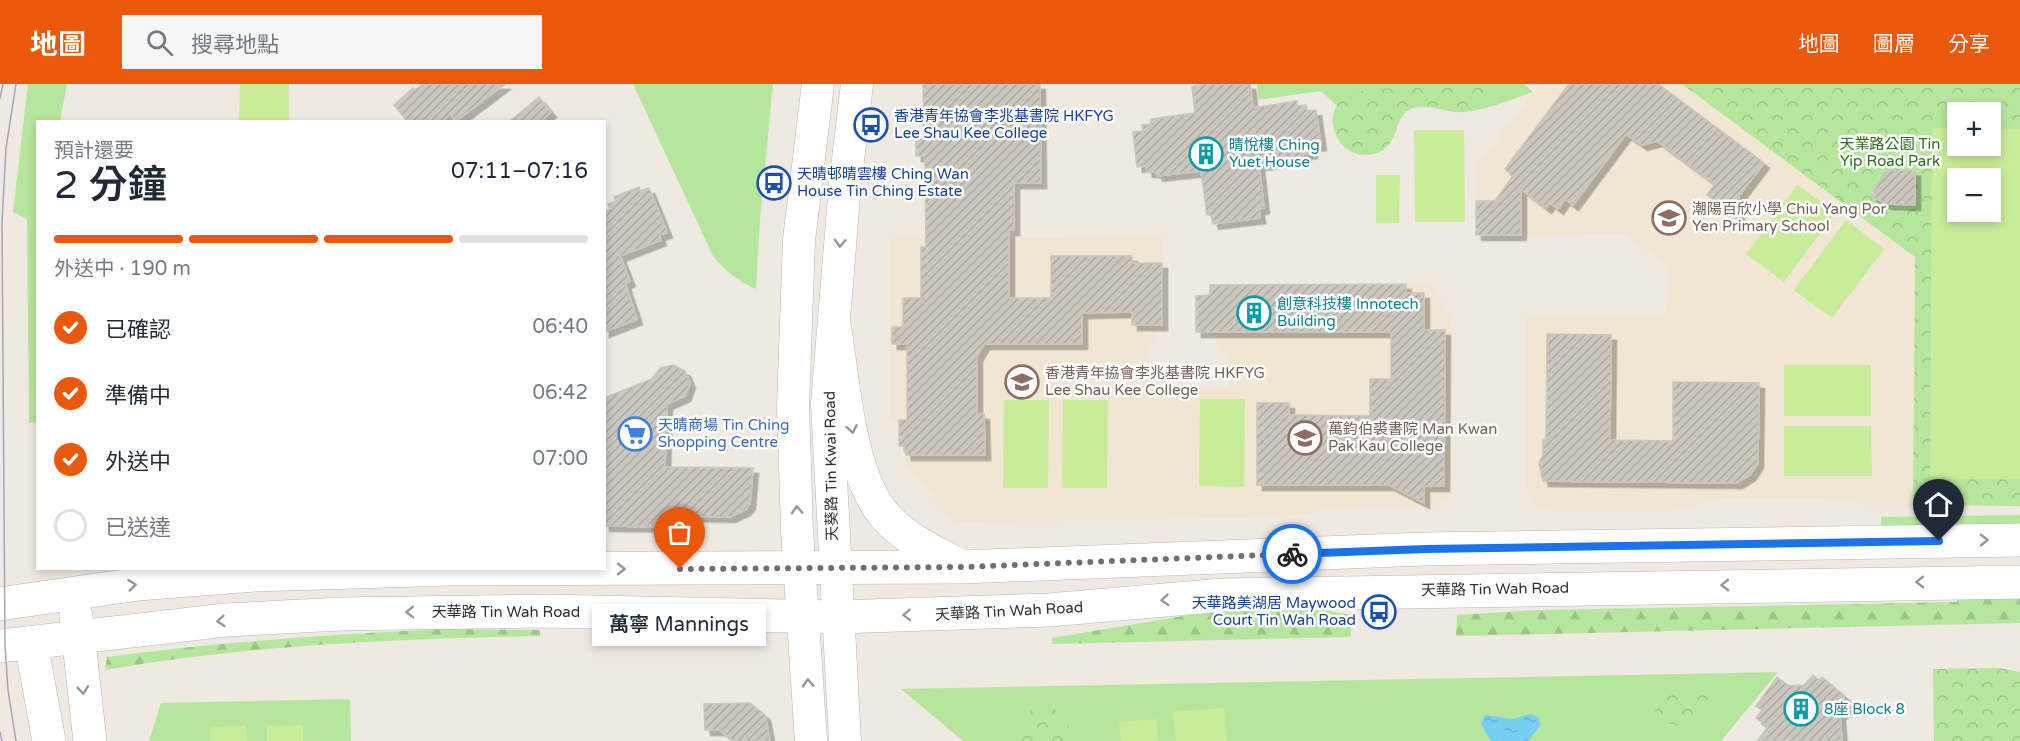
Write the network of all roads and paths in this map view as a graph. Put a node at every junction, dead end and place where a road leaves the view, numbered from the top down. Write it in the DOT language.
graph roads {
  1 [pos="818,84"];
  2 [pos="857,84"];
  3 [pos="835,330"];
  4 [pos="2020,540"];
  5 [pos="963,567"];
  6 [pos="801,568"];
  7 [pos="834,568"];
  8 [pos="606,569"];
  9 [pos="414,570"];
  10 [pos="2020,582"];
  11 [pos="63,595"];
  12 [pos="0,604"];
  13 [pos="804,616"];
  14 [pos="838,617"];
  15 [pos="41,642"];
  16 [pos="49,741"];
  17 [pos="69,741"];
  18 [pos="90,741"];
  19 [pos="811,741"];
  20 [pos="845,741"];
  6 -- 1 [label="street, one-way"];
  2 -- 3 [label="street, 天葵路 Tin Kwai Road, one-way"];
  3 -- 5 [label="main road, one-way"];
  3 -- 7 [label="street, 天葵路 Tin Kwai Road"];
  5 -- 4 [label="main road, one-way"];
  5 -- 7 [label="main road"];
  6 -- 7 [label="main road"];
  8 -- 6 [label="main road, one-way"];
  6 -- 13 [label="street"];
  7 -- 14 [label="street, 天葵路 Tin Kwai Road"];
  11 -- 9 [label="main road, one-way"];
  10 -- 14 [label="main road, 天華路 Tin Wah Road, one-way"];
  11 -- 12 [label="main road"];
  11 -- 15 [label="main road"];
  13 -- 14 [label="main road, 天華路 Tin Wah Road"];
  13 -- 15 [label="main road, 天華路 Tin Wah Road, one-way"];
  19 -- 13 [label="street, one-way"];
  14 -- 20 [label="street, 天葵路 Tin Kwai Road"];
  15 -- 16 [label="main road"];
  15 -- 17 [label="main road"];
  15 -- 18 [label="main road, one-way"];
}
